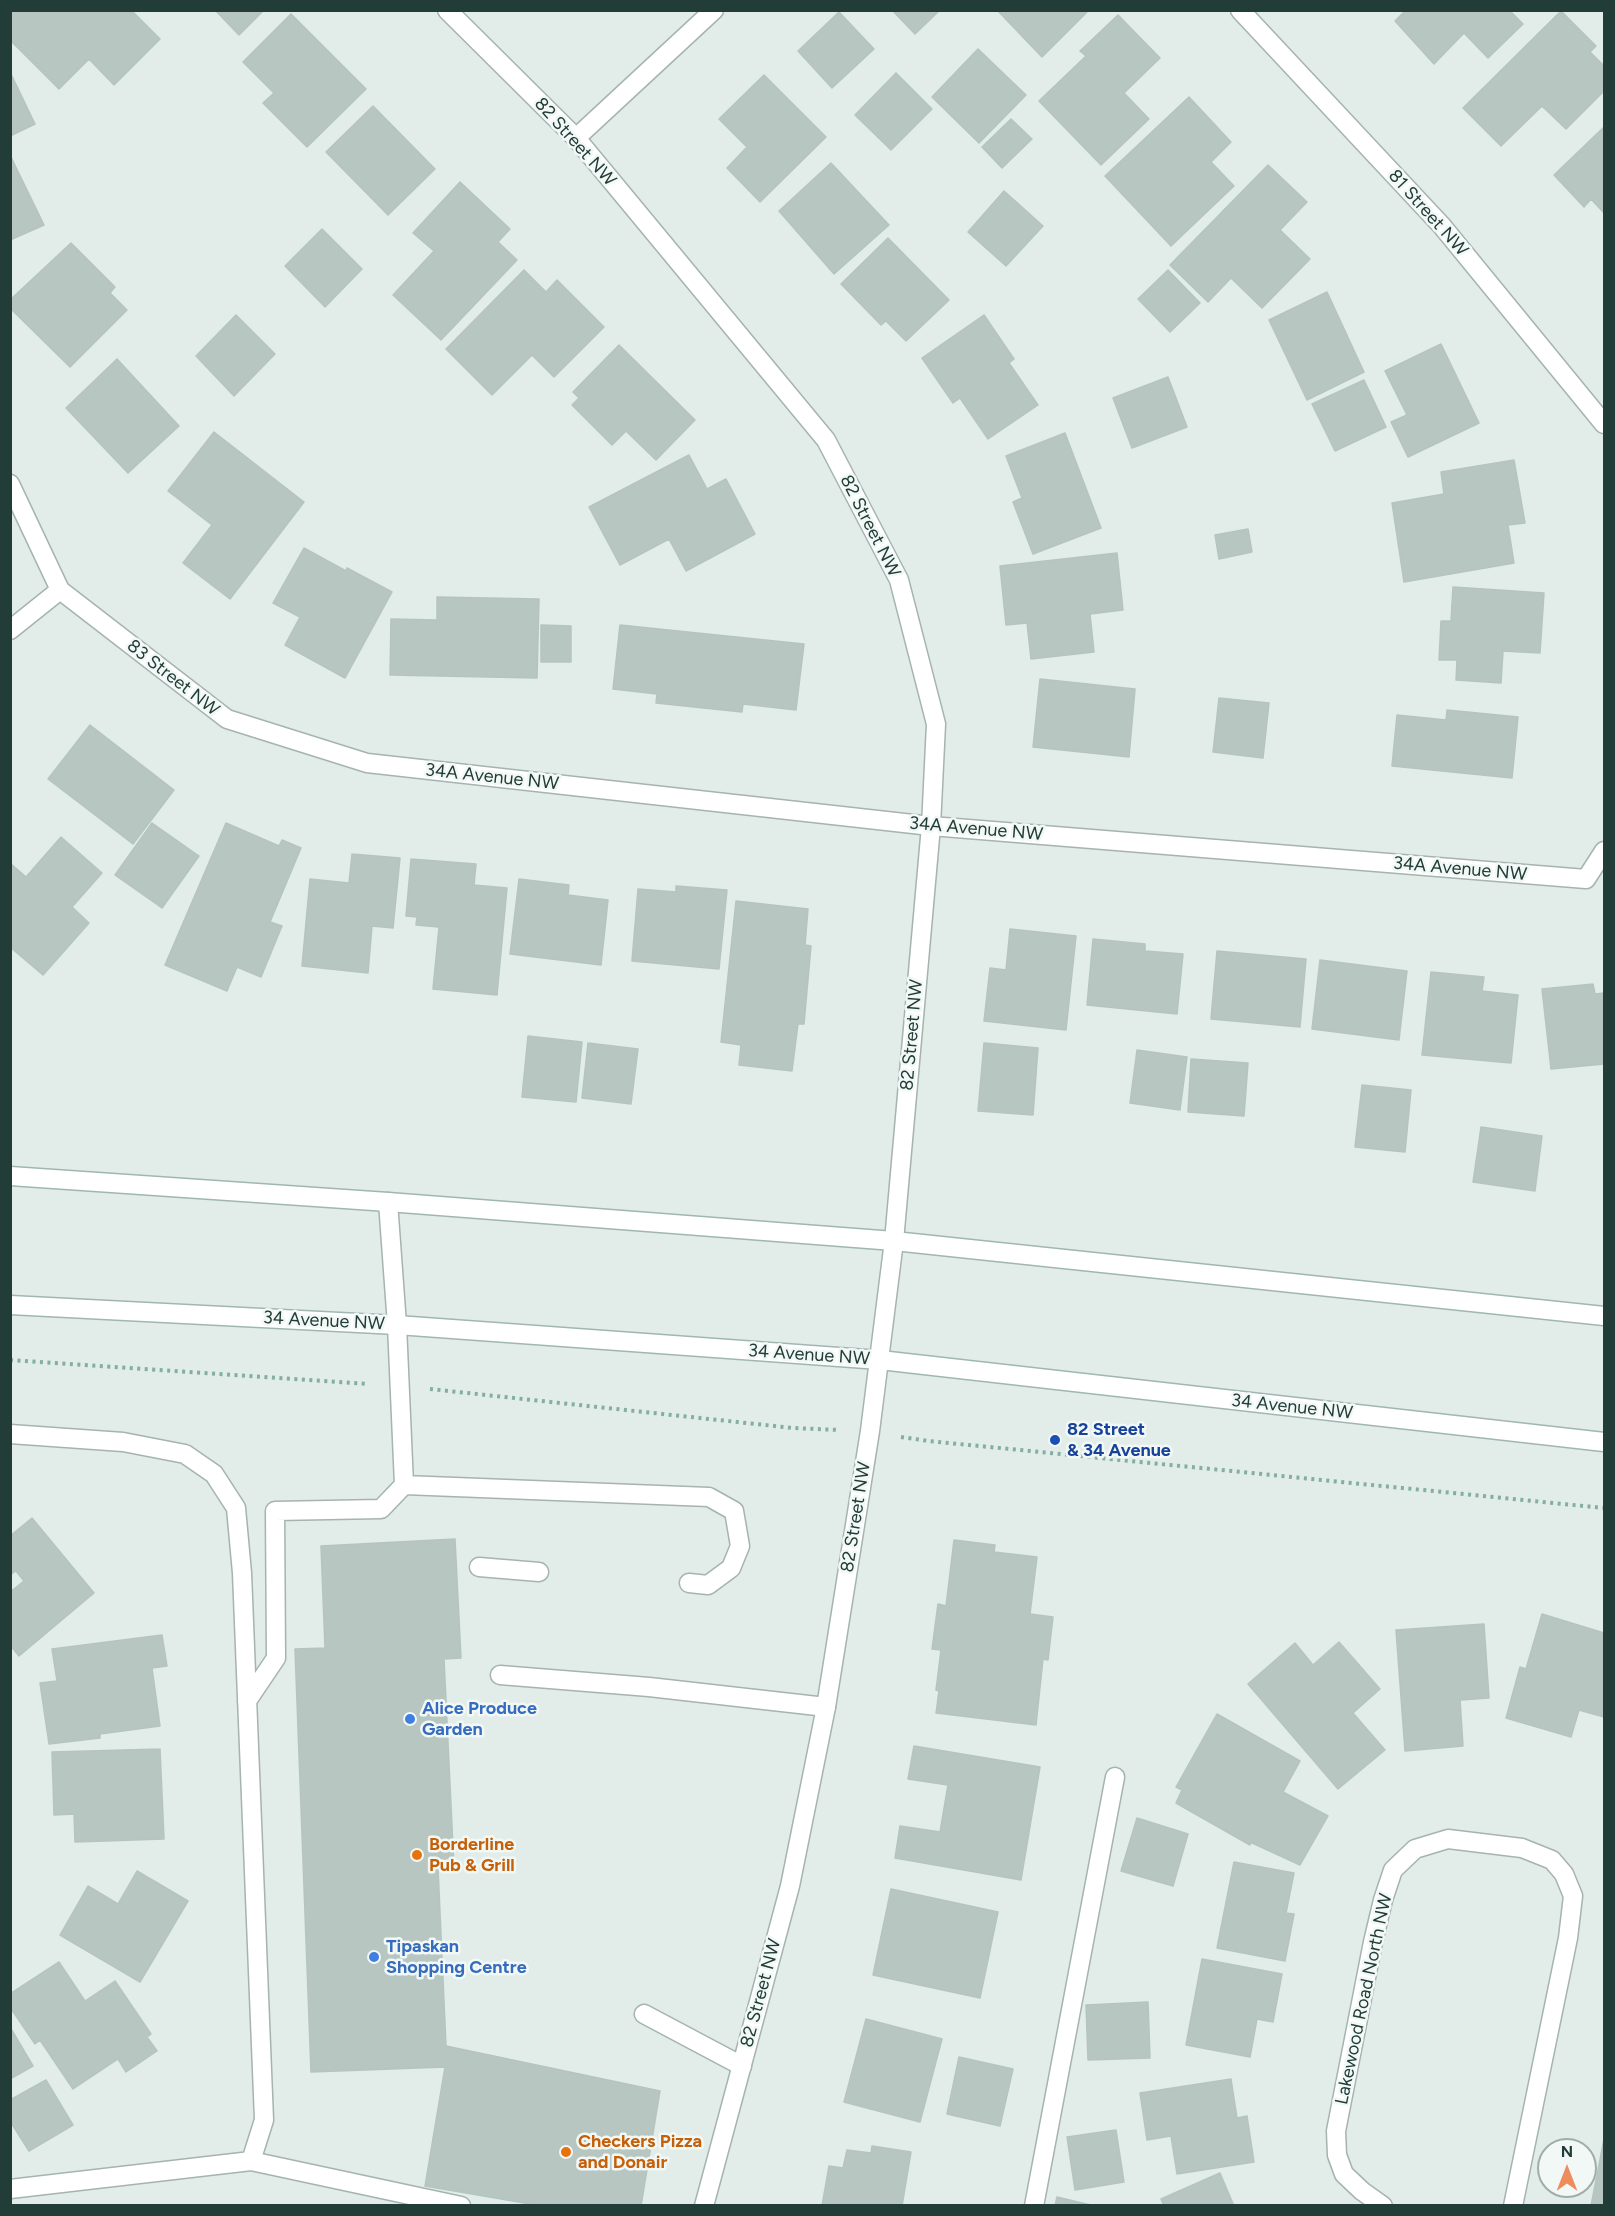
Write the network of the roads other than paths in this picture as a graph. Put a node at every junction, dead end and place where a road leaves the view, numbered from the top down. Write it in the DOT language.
graph roads {
  1 [pos="447,10"];
  2 [pos="714,10"];
  3 [pos="1240,10"];
  4 [pos="576,138"];
  5 [pos="1605,424"];
  6 [pos="10,484"];
  7 [pos="60,590"];
  8 [pos="10,630"];
  9 [pos="367,763"];
  10 [pos="931,826"];
  11 [pos="1605,851"];
  12 [pos="10,1176"];
  13 [pos="388,1202"];
  14 [pos="894,1241"];
  15 [pos="10,1305"];
  16 [pos="1605,1316"];
  17 [pos="396,1325"];
  18 [pos="880,1360"];
  19 [pos="10,1434"];
  20 [pos="1605,1442"];
  21 [pos="404,1485"];
  22 [pos="479,1567"];
  23 [pos="539,1572"];
  24 [pos="689,1583"];
  25 [pos="500,1675"];
  26 [pos="247,1701"];
  27 [pos="826,1707"];
  28 [pos="1115,1777"];
  29 [pos="644,2014"];
  30 [pos="742,2066"];
  31 [pos="251,2161"];
  32 [pos="10,2189"];
  33 [pos="461,2205"];
  34 [pos="704,2205"];
  35 [pos="1034,2205"];
  36 [pos="1383,2205"];
  37 [pos="1513,2205"];
  1 -- 4 [label="street, 82 Street NW"];
  2 -- 4 [label="street"];
  3 -- 5 [label="street, 81 Street NW"];
  4 -- 10 [label="street, 82 Street NW"];
  6 -- 7 [label="street, 83 Street NW"];
  7 -- 8 [label="street"];
  7 -- 9 [label="street, 83 Street NW"];
  9 -- 10 [label="street, 34A Avenue NW"];
  10 -- 11 [label="street, 34A Avenue NW"];
  10 -- 14 [label="street, 82 Street NW"];
  12 -- 13 [label="street"];
  13 -- 14 [label="street"];
  13 -- 17 [label="street"];
  14 -- 16 [label="street"];
  14 -- 18 [label="street, 82 Street NW"];
  15 -- 17 [label="street, 34 Avenue NW"];
  17 -- 18 [label="street, 34 Avenue NW"];
  17 -- 21 [label="street"];
  18 -- 20 [label="street, 34 Avenue NW"];
  18 -- 27 [label="street, 82 Street NW"];
  19 -- 26 [label="street"];
  21 -- 24 [label="street"];
  21 -- 26 [label="street"];
  22 -- 23 [label="street"];
  25 -- 27 [label="street"];
  26 -- 31 [label="street"];
  27 -- 30 [label="street, 82 Street NW"];
  28 -- 35 [label="street"];
  29 -- 30 [label="street"];
  30 -- 34 [label="street, 82 Street NW"];
  31 -- 32 [label="street"];
  31 -- 33 [label="street"];
  36 -- 37 [label="street, Lakewood Road North NW"];
}
